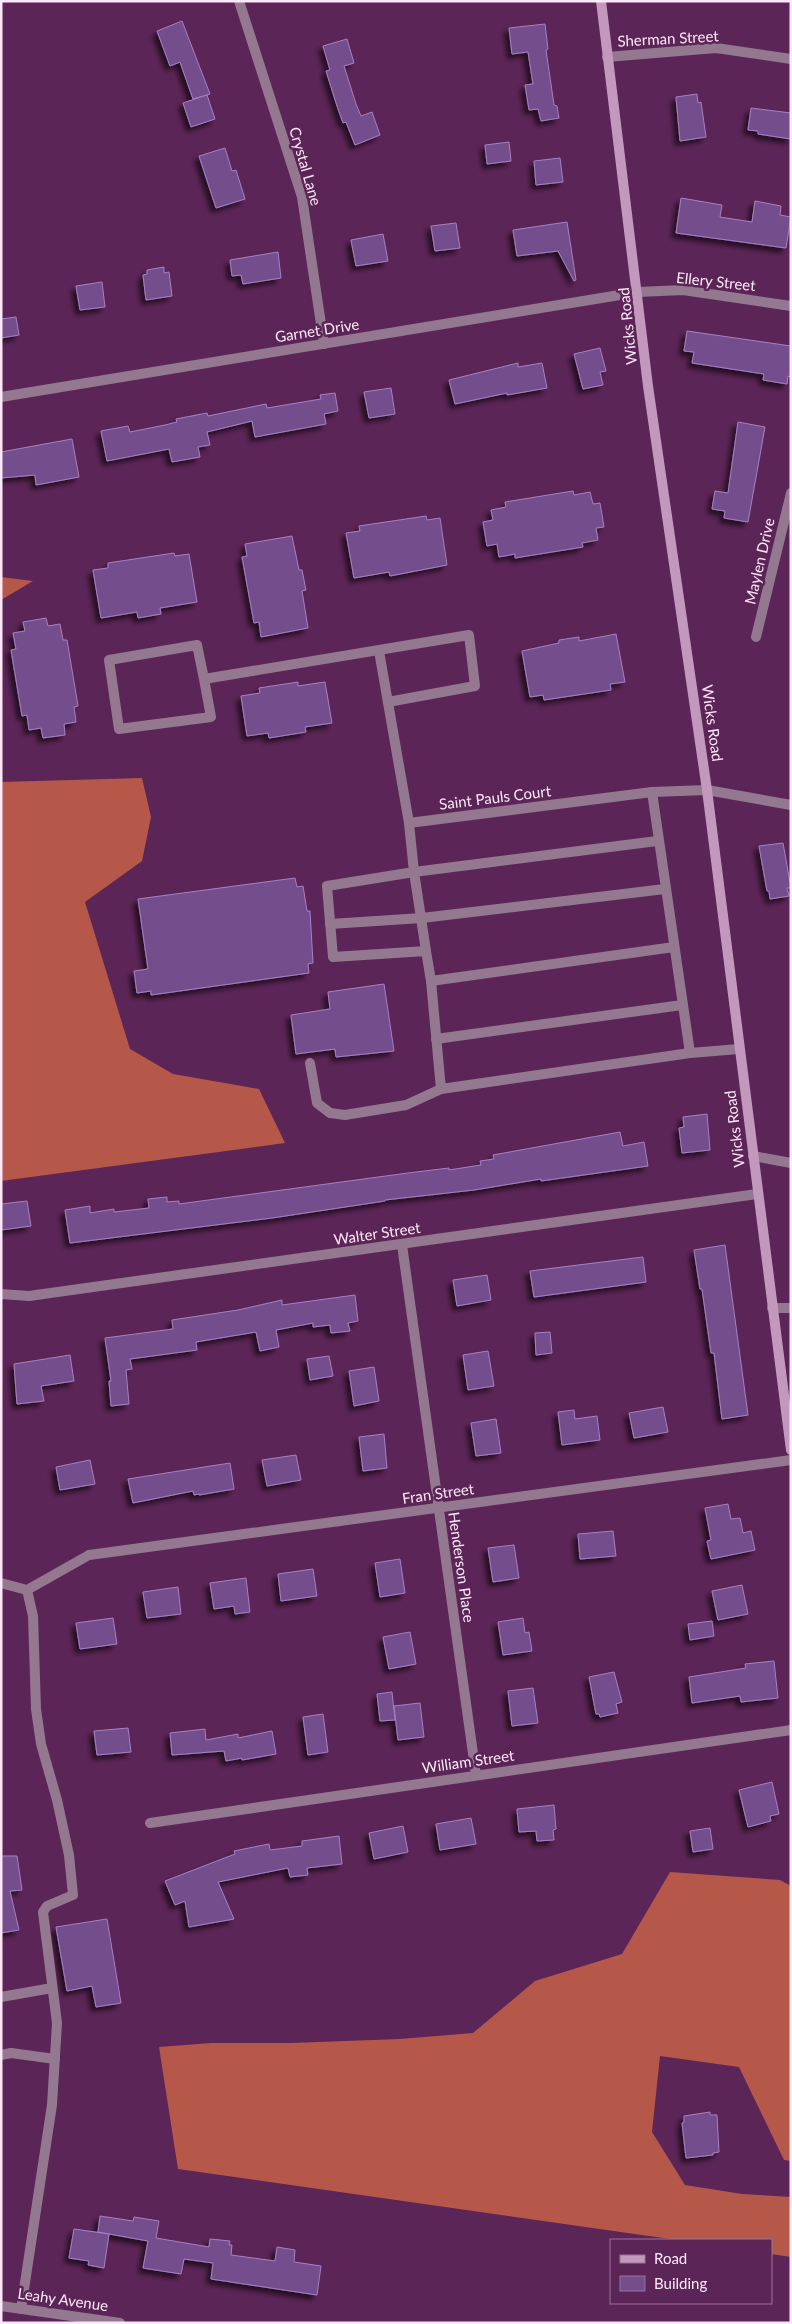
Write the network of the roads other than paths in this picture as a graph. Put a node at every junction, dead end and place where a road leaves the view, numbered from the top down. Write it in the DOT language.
graph roads {
  1 [pos="239,1"];
  2 [pos="601,1"];
  3 [pos="607,57"];
  4 [pos="791,59"];
  5 [pos="638,292"];
  6 [pos="791,306"];
  7 [pos="324,344"];
  8 [pos="1,397"];
  9 [pos="791,493"];
  10 [pos="756,637"];
  11 [pos="379,651"];
  12 [pos="204,679"];
  13 [pos="388,702"];
  14 [pos="708,790"];
  15 [pos="652,792"];
  16 [pos="791,805"];
  17 [pos="409,823"];
  18 [pos="658,841"];
  19 [pos="414,872"];
  20 [pos="665,889"];
  21 [pos="422,918"];
  22 [pos="330,924"];
  23 [pos="674,947"];
  24 [pos="426,951"];
  25 [pos="431,981"];
  26 [pos="682,1005"];
  27 [pos="436,1039"];
  28 [pos="739,1049"];
  29 [pos="690,1052"];
  30 [pos="310,1063"];
  31 [pos="441,1089"];
  32 [pos="752,1156"];
  33 [pos="791,1163"];
  34 [pos="757,1194"];
  35 [pos="402,1244"];
  36 [pos="1,1294"];
  37 [pos="772,1308"];
  38 [pos="791,1308"];
  39 [pos="791,1450"];
  40 [pos="791,1460"];
  41 [pos="439,1508"];
  42 [pos="1,1583"];
  43 [pos="27,1590"];
  44 [pos="791,1730"];
  45 [pos="476,1775"];
  46 [pos="150,1823"];
  47 [pos="52,1988"];
  48 [pos="1,1997"];
  49 [pos="1,2055"];
  50 [pos="56,2059"];
  51 [pos="1,2306"];
  52 [pos="21,2309"];
  53 [pos="120,2323"];
  1 -- 7 [label="street, Crystal Lane"];
  2 -- 3 [label="main road, Wicks Road"];
  3 -- 4 [label="street, Sherman Street"];
  3 -- 5 [label="main road, Wicks Road"];
  5 -- 6 [label="street, Ellery Street"];
  5 -- 7 [label="street, Garnet Drive"];
  5 -- 14 [label="main road, Wicks Road"];
  7 -- 8 [label="street, Garnet Drive"];
  9 -- 10 [label="street, Maylen Drive"];
  11 -- 12 [label="street"];
  11 -- 13 [label="street"];
  11 -- 13 [label="street"];
  12 -- 12 [label="street"];
  13 -- 17 [label="street"];
  14 -- 15 [label="street, Saint Pauls Court"];
  14 -- 16 [label="street, Saint Pauls Court"];
  14 -- 28 [label="main road, Wicks Road"];
  15 -- 17 [label="street, Saint Pauls Court"];
  15 -- 18 [label="street"];
  17 -- 19 [label="street"];
  18 -- 19 [label="street"];
  18 -- 20 [label="street"];
  19 -- 21 [label="street"];
  19 -- 22 [label="street"];
  20 -- 21 [label="street"];
  20 -- 23 [label="street"];
  21 -- 22 [label="street"];
  21 -- 24 [label="street"];
  22 -- 24 [label="street"];
  23 -- 25 [label="street"];
  23 -- 26 [label="street"];
  24 -- 25 [label="street"];
  25 -- 27 [label="street"];
  26 -- 27 [label="street"];
  26 -- 29 [label="street"];
  27 -- 31 [label="street"];
  28 -- 29 [label="street"];
  28 -- 32 [label="main road, Wicks Road"];
  29 -- 31 [label="street"];
  30 -- 31 [label="street"];
  32 -- 33 [label="street"];
  32 -- 34 [label="main road, Wicks Road"];
  34 -- 35 [label="street, Walter Street"];
  34 -- 37 [label="main road, Wicks Road"];
  35 -- 36 [label="street, Walter Street"];
  35 -- 41 [label="street, Henderson Place"];
  37 -- 38 [label="street"];
  37 -- 39 [label="main road, Wicks Road"];
  40 -- 41 [label="street, Fran Street"];
  41 -- 43 [label="street, Fran Street"];
  41 -- 45 [label="street, Henderson Place"];
  42 -- 43 [label="street"];
  43 -- 47 [label="street"];
  44 -- 45 [label="street, William Street"];
  45 -- 46 [label="street, William Street"];
  47 -- 48 [label="street"];
  47 -- 50 [label="street"];
  49 -- 50 [label="street"];
  50 -- 52 [label="street"];
  51 -- 52 [label="street, Leahy Avenue"];
  52 -- 53 [label="street, Leahy Avenue"];
}
